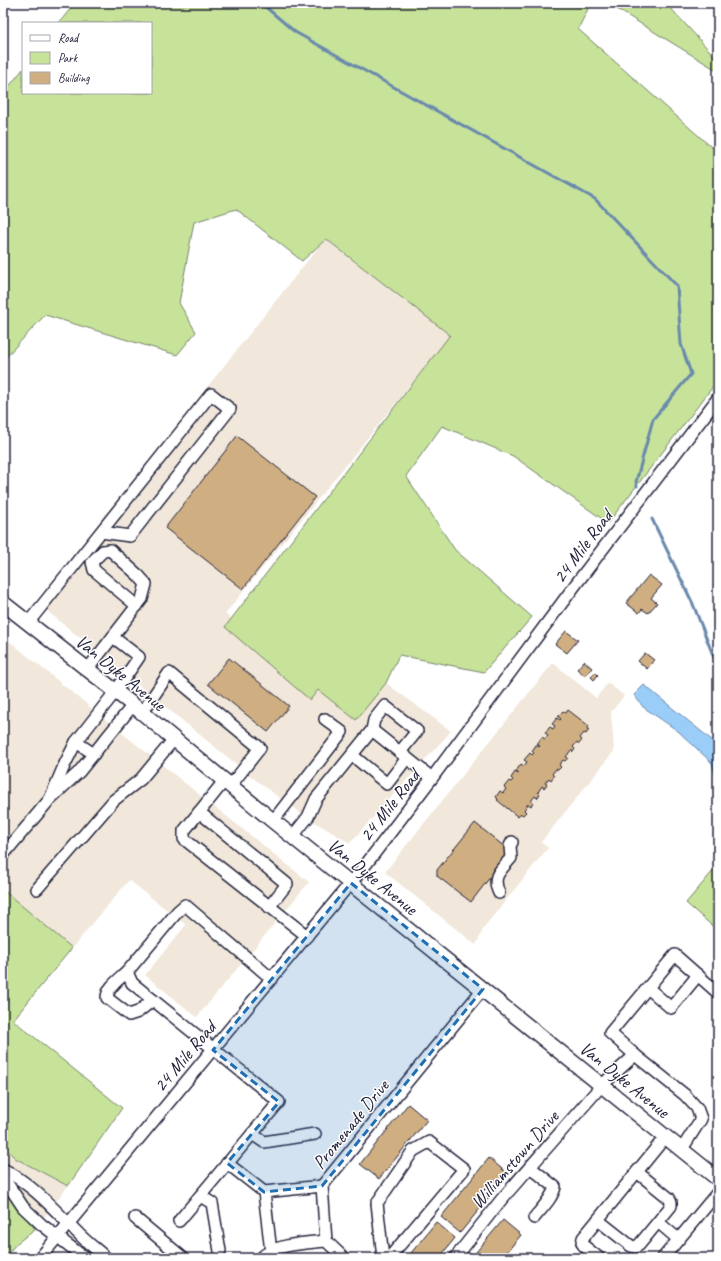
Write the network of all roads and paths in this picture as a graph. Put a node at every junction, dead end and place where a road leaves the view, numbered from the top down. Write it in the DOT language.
graph roads {
  1 [pos="718,398"];
  2 [pos="101,532"];
  3 [pos="3,603"];
  4 [pos="137,606"];
  5 [pos="28,623"];
  6 [pos="113,637"];
  7 [pos="88,670"];
  8 [pos="115,692"];
  9 [pos="137,709"];
  10 [pos="325,719"];
  11 [pos="372,730"];
  12 [pos="174,739"];
  13 [pos="76,742"];
  14 [pos="94,754"];
  15 [pos="352,755"];
  16 [pos="404,755"];
  17 [pos="432,778"];
  18 [pos="228,783"];
  19 [pos="50,799"];
  20 [pos="199,812"];
  21 [pos="273,821"];
  22 [pos="293,836"];
  23 [pos="512,842"];
  24 [pos="3,855"];
  25 [pos="351,883"];
  26 [pos="37,889"];
  27 [pos="499,893"];
  28 [pos="269,907"];
  29 [pos="307,936"];
  30 [pos="127,972"];
  31 [pos="698,976"];
  32 [pos="272,979"];
  33 [pos="648,988"];
  34 [pos="483,989"];
  35 [pos="718,993"];
  36 [pos="153,1000"];
  37 [pos="213,1050"];
  38 [pos="635,1055"];
  39 [pos="602,1085"];
  40 [pos="252,1134"];
  41 [pos="315,1134"];
  42 [pos="666,1136"];
  43 [pos="682,1149"];
  44 [pos="227,1163"];
  45 [pos="530,1167"];
  46 [pos="3,1169"];
  47 [pos="637,1172"];
  48 [pos="3,1177"];
  49 [pos="718,1179"];
  50 [pos="322,1186"];
  51 [pos="264,1192"];
  52 [pos="718,1192"];
  53 [pos="200,1196"];
  54 [pos="135,1218"];
  55 [pos="534,1218"];
  56 [pos="598,1220"];
  57 [pos="179,1221"];
  58 [pos="658,1222"];
  59 [pos="69,1223"];
  60 [pos="57,1237"];
  61 [pos="678,1239"];
  62 [pos="326,1241"];
  63 [pos="220,1252"];
  64 [pos="271,1252"];
  65 [pos="40,1258"];
  66 [pos="85,1258"];
  67 [pos="106,1258"];
  68 [pos="183,1258"];
  69 [pos="261,1258"];
  70 [pos="344,1258"];
  71 [pos="383,1258"];
  72 [pos="389,1258"];
  73 [pos="455,1258"];
  74 [pos="599,1258"];
  75 [pos="663,1258"];
  1 -- 17 [label="street, 24 Mile Road"];
  2 -- 2 [label="street"];
  2 -- 5 [label="street"];
  3 -- 5 [label="main road, Van Dyke Avenue"];
  4 -- 4 [label="street"];
  4 -- 6 [label="street"];
  5 -- 7 [label="main road, Van Dyke Avenue"];
  6 -- 7 [label="street"];
  6 -- 8 [label="street"];
  7 -- 8 [label="main road, Van Dyke Avenue"];
  8 -- 9 [label="main road, Van Dyke Avenue"];
  8 -- 13 [label="street"];
  9 -- 12 [label="main road, Van Dyke Avenue"];
  9 -- 14 [label="street"];
  9 -- 18 [label="street"];
  10 -- 21 [label="street"];
  11 -- 15 [label="street"];
  11 -- 16 [label="street"];
  11 -- 16 [label="street"];
  12 -- 18 [label="main road, Van Dyke Avenue"];
  12 -- 26 [label="street"];
  13 -- 14 [label="street"];
  13 -- 19 [label="street"];
  14 -- 19 [label="street"];
  15 -- 16 [label="street"];
  15 -- 22 [label="street"];
  16 -- 17 [label="street"];
  17 -- 25 [label="street, 24 Mile Road"];
  18 -- 20 [label="street"];
  18 -- 21 [label="main road, Van Dyke Avenue"];
  19 -- 24 [label="street"];
  20 -- 28 [label="street"];
  20 -- 28 [label="street"];
  21 -- 22 [label="main road, Van Dyke Avenue"];
  22 -- 25 [label="main road, Van Dyke Avenue"];
  23 -- 27 [label="street"];
  25 -- 29 [label="street, 24 Mile Road"];
  25 -- 34 [label="main road, Van Dyke Avenue"];
  28 -- 29 [label="street"];
  29 -- 32 [label="street, 24 Mile Road"];
  30 -- 32 [label="street"];
  30 -- 36 [label="street"];
  30 -- 36 [label="street"];
  31 -- 33 [label="street"];
  31 -- 33 [label="street"];
  31 -- 35 [label="street"];
  32 -- 37 [label="street, 24 Mile Road"];
  33 -- 38 [label="street"];
  34 -- 39 [label="main road, Van Dyke Avenue"];
  34 -- 50 [label="street, Promenade Drive"];
  36 -- 37 [label="street"];
  37 -- 40 [label="street"];
  37 -- 59 [label="street, 24 Mile Road"];
  38 -- 39 [label="street, Williamstown Drive"];
  38 -- 43 [label="street"];
  39 -- 42 [label="main road, Van Dyke Avenue"];
  39 -- 45 [label="street, Williamstown Drive"];
  40 -- 41 [label="street"];
  40 -- 44 [label="street"];
  42 -- 43 [label="main road, Van Dyke Avenue"];
  42 -- 47 [label="street"];
  43 -- 49 [label="main road, Van Dyke Avenue"];
  44 -- 51 [label="street"];
  44 -- 53 [label="street"];
  45 -- 55 [label="street"];
  45 -- 73 [label="street, Williamstown Drive"];
  46 -- 59 [label="street"];
  47 -- 56 [label="street"];
  47 -- 58 [label="street"];
  48 -- 60 [label="street"];
  50 -- 51 [label="street"];
  50 -- 62 [label="street, Promenade Drive"];
  51 -- 64 [label="street"];
  52 -- 61 [label="street"];
  53 -- 57 [label="street"];
  53 -- 63 [label="street"];
  54 -- 68 [label="street"];
  56 -- 58 [label="street"];
  56 -- 74 [label="street"];
  58 -- 61 [label="street"];
  59 -- 60 [label="street, 24 Mile Road"];
  59 -- 67 [label="street"];
  60 -- 65 [label="street, 24 Mile Road"];
  60 -- 66 [label="street"];
  61 -- 75 [label="street"];
  62 -- 64 [label="street"];
  62 -- 70 [label="street"];
  64 -- 69 [label="street"];
  71 -- 72 [label="street"];
}
